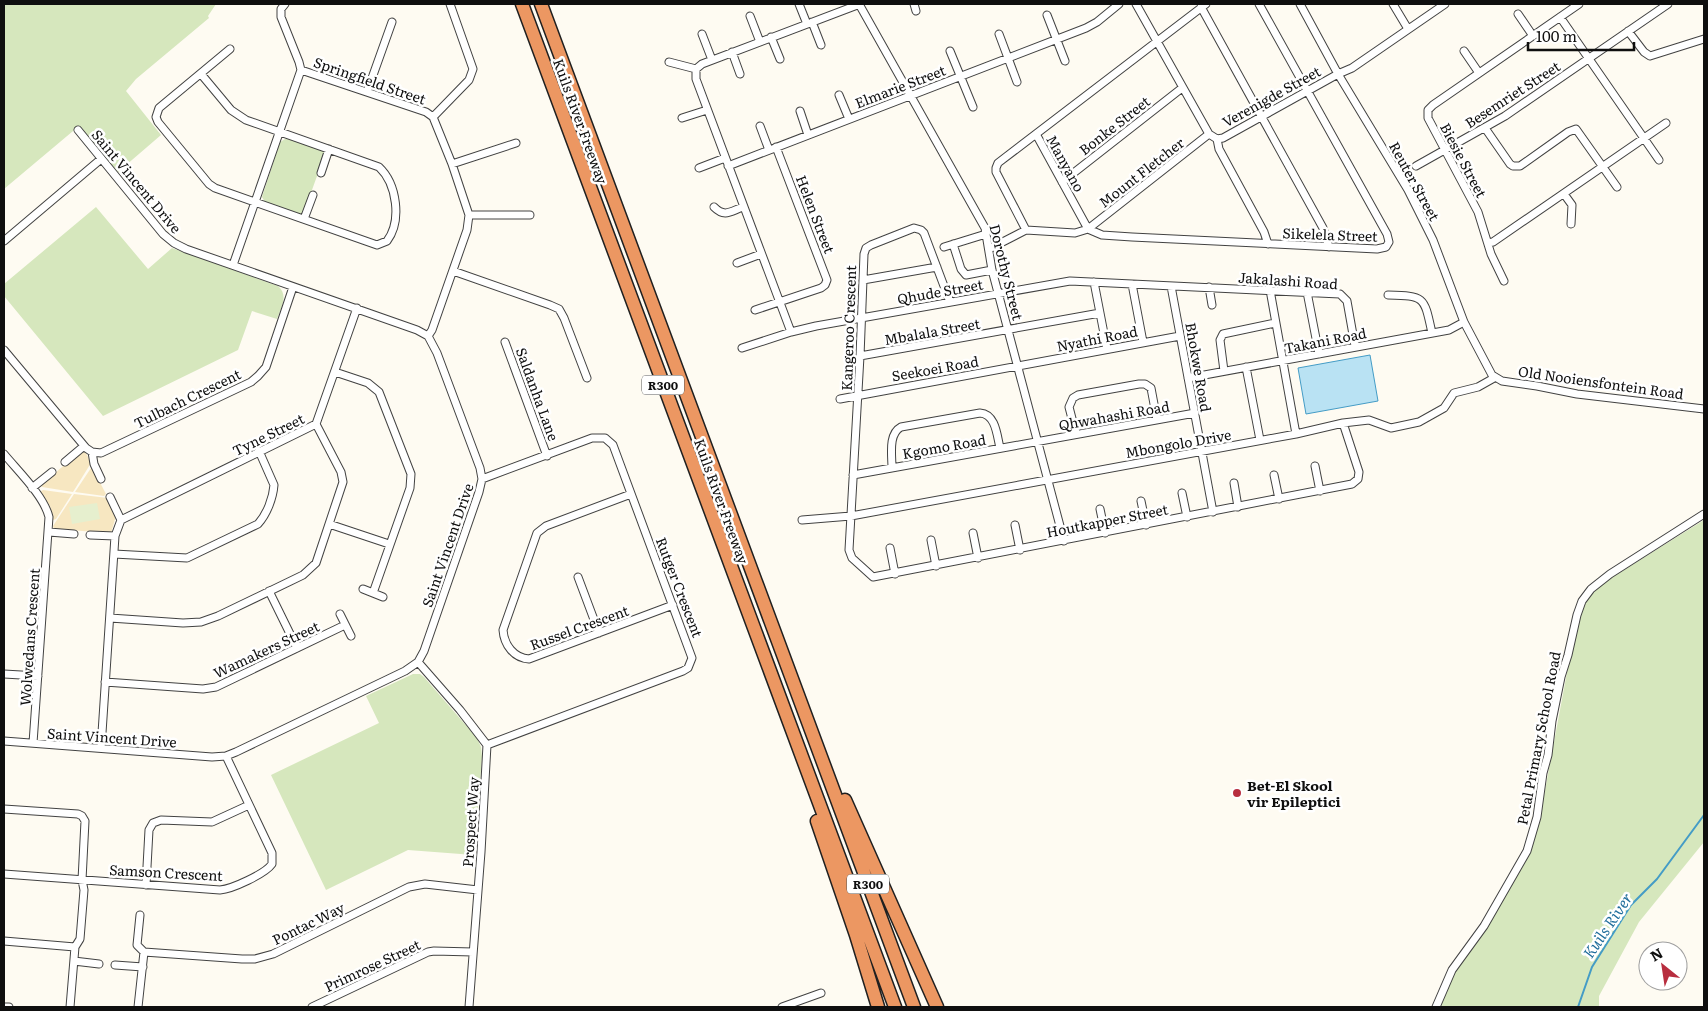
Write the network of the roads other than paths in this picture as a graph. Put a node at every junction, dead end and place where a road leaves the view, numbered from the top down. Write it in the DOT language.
graph roads {
  1 [pos="285,4"];
  2 [pos="450,4"];
  3 [pos="522,4"];
  4 [pos="541,4"];
  5 [pos="799,4"];
  6 [pos="859,4"];
  7 [pos="1119,4"];
  8 [pos="1136,4"];
  9 [pos="1259,4"];
  10 [pos="1300,4"];
  11 [pos="1393,4"];
  12 [pos="1446,4"];
  13 [pos="1579,4"];
  14 [pos="1668,4"];
  15 [pos="1204,6"];
  16 [pos="1518,14"];
  17 [pos="1046,15"];
  18 [pos="750,16"];
  19 [pos="1560,17"];
  20 [pos="392,22"];
  21 [pos="809,23"];
  22 [pos="1408,30"];
  23 [pos="1628,31"];
  24 [pos="702,34"];
  25 [pos="999,34"];
  26 [pos="1533,36"];
  27 [pos="772,37"];
  28 [pos="1704,39"];
  29 [pos="1056,40"];
  30 [pos="1157,41"];
  31 [pos="760,42"];
  32 [pos="821,45"];
  33 [pos="230,49"];
  34 [pos="950,51"];
  35 [pos="1464,51"];
  36 [pos="732,52"];
  37 [pos="1008,58"];
  38 [pos="1588,58"];
  39 [pos="712,60"];
  40 [pos="780,60"];
  41 [pos="1065,61"];
  42 [pos="669,62"];
  43 [pos="696,69"];
  44 [pos="301,70"];
  45 [pos="1479,73"];
  46 [pos="202,74"];
  47 [pos="740,74"];
  48 [pos="1338,74"];
  49 [pos="960,76"];
  50 [pos="1017,82"];
  51 [pos="1182,88"];
  52 [pos="1308,90"];
  53 [pos="367,92"];
  54 [pos="839,95"];
  55 [pos="910,96"];
  56 [pos="973,107"];
  57 [pos="707,110"];
  58 [pos="800,111"];
  59 [pos="1261,116"];
  60 [pos="432,117"];
  61 [pos="682,118"];
  62 [pos="849,119"];
  63 [pos="1666,123"];
  64 [pos="760,126"];
  65 [pos="1485,128"];
  66 [pos="78,130"];
  67 [pos="280,132"];
  68 [pos="1036,134"];
  69 [pos="1209,134"];
  70 [pos="808,135"];
  71 [pos="1217,139"];
  72 [pos="1644,139"];
  73 [pos="516,143"];
  74 [pos="773,148"];
  75 [pos="329,149"];
  76 [pos="1444,150"];
  77 [pos="725,158"];
  78 [pos="101,159"];
  79 [pos="1659,160"];
  80 [pos="452,164"];
  81 [pos="728,166"];
  82 [pos="1416,166"];
  83 [pos="1603,166"];
  84 [pos="699,168"];
  85 [pos="320,173"];
  86 [pos="1062,182"];
  87 [pos="1617,186"];
  88 [pos="1564,194"];
  89 [pos="313,195"];
  90 [pos="255,202"];
  91 [pos="744,206"];
  92 [pos="714,208"];
  93 [pos="469,215"];
  94 [pos="530,215"];
  95 [pos="304,219"];
  96 [pos="1571,224"];
  97 [pos="1026,230"];
  98 [pos="1088,230"];
  99 [pos="986,234"];
  100 [pos="4,241"];
  101 [pos="1488,243"];
  102 [pos="953,244"];
  103 [pos="1268,244"];
  104 [pos="944,247"];
  105 [pos="1330,247"];
  106 [pos="989,249"];
  107 [pos="761,254"];
  108 [pos="737,263"];
  109 [pos="233,265"];
  110 [pos="937,267"];
  111 [pos="992,270"];
  112 [pos="453,271"];
  113 [pos="863,280"];
  114 [pos="1504,281"];
  115 [pos="1094,282"];
  116 [pos="1132,284"];
  117 [pos="1171,286"];
  118 [pos="294,287"];
  119 [pos="1209,288"];
  120 [pos="1270,290"];
  121 [pos="1307,292"];
  122 [pos="999,293"];
  123 [pos="1388,294"];
  124 [pos="779,302"];
  125 [pos="950,302"];
  126 [pos="1212,305"];
  127 [pos="357,308"];
  128 [pos="756,310"];
  129 [pos="1100,313"];
  130 [pos="862,318"];
  131 [pos="1464,322"];
  132 [pos="1274,323"];
  133 [pos="1008,330"];
  134 [pos="790,332"];
  135 [pos="1432,333"];
  136 [pos="428,336"];
  137 [pos="1180,336"];
  138 [pos="505,342"];
  139 [pos="1143,342"];
  140 [pos="1355,346"];
  141 [pos="742,348"];
  142 [pos="1107,349"];
  143 [pos="4,350"];
  144 [pos="1319,354"];
  145 [pos="860,356"];
  146 [pos="1282,360"];
  147 [pos="1017,366"];
  148 [pos="1246,367"];
  149 [pos="1224,371"];
  150 [pos="335,372"];
  151 [pos="587,378"];
  152 [pos="1188,378"];
  153 [pos="1494,378"];
  154 [pos="858,395"];
  155 [pos="840,399"];
  156 [pos="1704,410"];
  157 [pos="1194,413"];
  158 [pos="1157,420"];
  159 [pos="1343,423"];
  160 [pos="316,424"];
  161 [pos="1076,434"];
  162 [pos="1296,434"];
  163 [pos="1260,440"];
  164 [pos="1038,441"];
  165 [pos="84,446"];
  166 [pos="1000,448"];
  167 [pos="1202,451"];
  168 [pos="92,452"];
  169 [pos="260,452"];
  170 [pos="4,454"];
  171 [pos="547,456"];
  172 [pos="65,462"];
  173 [pos="1315,466"];
  174 [pos="892,468"];
  175 [pos="52,472"];
  176 [pos="854,475"];
  177 [pos="1274,475"];
  178 [pos="101,479"];
  179 [pos="482,479"];
  180 [pos="1048,479"];
  181 [pos="1234,483"];
  182 [pos="32,488"];
  183 [pos="1320,491"];
  184 [pos="1182,493"];
  185 [pos="631,494"];
  186 [pos="110,497"];
  187 [pos="1279,499"];
  188 [pos="1141,501"];
  189 [pos="1238,507"];
  190 [pos="1100,509"];
  191 [pos="1213,512"];
  192 [pos="1704,514"];
  193 [pos="851,516"];
  194 [pos="1186,517"];
  195 [pos="120,520"];
  196 [pos="802,520"];
  197 [pos="329,524"];
  198 [pos="1015,525"];
  199 [pos="1146,525"];
  200 [pos="49,532"];
  201 [pos="973,533"];
  202 [pos="1105,533"];
  203 [pos="74,534"];
  204 [pos="90,535"];
  205 [pos="115,536"];
  206 [pos="931,540"];
  207 [pos="1064,541"];
  208 [pos="389,544"];
  209 [pos="890,548"];
  210 [pos="1020,550"];
  211 [pos="114,554"];
  212 [pos="978,558"];
  213 [pos="936,566"];
  214 [pos="895,574"];
  215 [pos="578,577"];
  216 [pos="363,590"];
  217 [pos="269,591"];
  218 [pos="373,593"];
  219 [pos="383,597"];
  220 [pos="673,605"];
  221 [pos="340,614"];
  222 [pos="110,618"];
  223 [pos="345,625"];
  224 [pos="599,633"];
  225 [pos="350,636"];
  226 [pos="297,648"];
  227 [pos="418,662"];
  228 [pos="4,674"];
  229 [pos="38,676"];
  230 [pos="105,682"];
  231 [pos="4,741"];
  232 [pos="34,743"];
  233 [pos="487,745"];
  234 [pos="101,748"];
  235 [pos="226,756"];
  236 [pos="822,761"];
  237 [pos="804,765"];
  238 [pos="249,805"];
  239 [pos="4,809"];
  240 [pos="4,874"];
  241 [pos="82,880"];
  242 [pos="146,885"];
  243 [pos="478,890"];
  244 [pos="140,915"];
  245 [pos="4,942"];
  246 [pos="75,947"];
  247 [pos="144,952"];
  248 [pos="473,952"];
  249 [pos="74,961"];
  250 [pos="99,964"];
  251 [pos="116,965"];
  252 [pos="143,967"];
  253 [pos="821,993"];
  254 [pos="4,1007"];
  255 [pos="9,1007"];
  256 [pos="70,1007"];
  257 [pos="138,1007"];
  258 [pos="312,1007"];
  259 [pos="469,1007"];
  260 [pos="782,1007"];
  261 [pos="878,1007"];
  262 [pos="895,1007"];
  263 [pos="914,1007"];
  264 [pos="937,1007"];
  265 [pos="1436,1007"];
  1 -- 44 [label="street"];
  2 -- 60 [label="street"];
  3 -- 237 [label="highway, Kuils River Freeway / R300"];
  4 -- 236 [label="highway, Kuils River Freeway / R300"];
  5 -- 21 [label="street"];
  6 -- 21 [label="street"];
  6 -- 55 [label="street, Dorothy Street"];
  7 -- 29 [label="street, Elmarie Street"];
  8 -- 30 [label="street, Verenigde Street"];
  9 -- 52 [label="street, Sikelela Street"];
  10 -- 48 [label="street, Reuter Street"];
  11 -- 22 [label="street"];
  12 -- 22 [label="street, Verenigde Street"];
  13 -- 19 [label="street, Biesie Street"];
  14 -- 23 [label="street, Besemriet Street"];
  15 -- 30 [label="street"];
  15 -- 59 [label="street"];
  16 -- 26 [label="street"];
  17 -- 29 [label="street"];
  18 -- 31 [label="street"];
  19 -- 26 [label="street, Biesie Street"];
  19 -- 38 [label="street"];
  20 -- 53 [label="street"];
  21 -- 27 [label="street"];
  21 -- 32 [label="street"];
  22 -- 48 [label="street, Verenigde Street"];
  23 -- 28 [label="street"];
  23 -- 38 [label="street, Besemriet Street"];
  24 -- 39 [label="street"];
  25 -- 37 [label="street"];
  26 -- 45 [label="street, Biesie Street"];
  27 -- 31 [label="street"];
  27 -- 40 [label="street"];
  29 -- 37 [label="street, Elmarie Street"];
  29 -- 41 [label="street"];
  30 -- 51 [label="street, Verenigde Street"];
  30 -- 68 [label="street"];
  31 -- 36 [label="street"];
  33 -- 46 [label="street"];
  34 -- 49 [label="street, Elmarie Street"];
  35 -- 45 [label="street"];
  36 -- 39 [label="street"];
  36 -- 47 [label="street"];
  37 -- 49 [label="street, Elmarie Street"];
  37 -- 50 [label="street"];
  38 -- 65 [label="street, Besemriet Street"];
  38 -- 72 [label="street"];
  39 -- 43 [label="street"];
  42 -- 43 [label="street"];
  43 -- 57 [label="street"];
  44 -- 53 [label="street, Springfield Street"];
  44 -- 67 [label="street, Springfield Street"];
  45 -- 76 [label="street, Biesie Street"];
  46 -- 67 [label="street"];
  46 -- 90 [label="street"];
  48 -- 52 [label="street, Verenigde Street"];
  48 -- 131 [label="street, Reuter Street"];
  49 -- 55 [label="street, Elmarie Street"];
  49 -- 56 [label="street, Elmarie Street"];
  51 -- 69 [label="street, Verenigde Street"];
  51 -- 86 [label="street, Bonke Street"];
  52 -- 59 [label="street, Verenigde Street"];
  52 -- 105 [label="street, Sikelela Street"];
  53 -- 60 [label="street, Springfield Street"];
  54 -- 62 [label="street, Elmarie Street"];
  55 -- 62 [label="street, Elmarie Street"];
  55 -- 99 [label="street, Dorothy Street"];
  57 -- 61 [label="street"];
  57 -- 77 [label="street"];
  58 -- 70 [label="street"];
  59 -- 71 [label="street, Verenigde Street"];
  59 -- 105 [label="street"];
  60 -- 80 [label="street, Springfield Street"];
  62 -- 70 [label="street, Elmarie Street"];
  63 -- 72 [label="street"];
  64 -- 74 [label="street"];
  65 -- 76 [label="street, Besemriet Street"];
  65 -- 83 [label="street"];
  66 -- 78 [label="street, Saint Vincent Drive"];
  67 -- 75 [label="street"];
  67 -- 90 [label="street, Springfield Street"];
  68 -- 86 [label="street, Manyano"];
  68 -- 97 [label="street"];
  69 -- 71 [label="street, Verenigde Street"];
  69 -- 98 [label="street, Mount Fletcher"];
  70 -- 74 [label="street, Elmarie Street"];
  71 -- 103 [label="street"];
  72 -- 79 [label="street"];
  72 -- 83 [label="street"];
  73 -- 80 [label="street"];
  74 -- 81 [label="street, Elmarie Street"];
  74 -- 124 [label="street, Helen Street"];
  75 -- 85 [label="street"];
  75 -- 95 [label="street"];
  76 -- 82 [label="street, Besemriet Street"];
  76 -- 101 [label="street, Biesie Street"];
  77 -- 81 [label="street"];
  77 -- 84 [label="street"];
  78 -- 100 [label="street"];
  78 -- 109 [label="street, Saint Vincent Drive"];
  80 -- 93 [label="street, Springfield Street"];
  81 -- 91 [label="street"];
  83 -- 87 [label="street"];
  83 -- 88 [label="street"];
  86 -- 98 [label="street, Manyano"];
  88 -- 96 [label="street"];
  88 -- 101 [label="street"];
  89 -- 95 [label="street"];
  90 -- 95 [label="street"];
  90 -- 109 [label="street, Springfield Street"];
  91 -- 92 [label="street"];
  91 -- 107 [label="street"];
  93 -- 94 [label="street"];
  93 -- 112 [label="street"];
  97 -- 98 [label="street, Sikelela Street"];
  97 -- 106 [label="street"];
  98 -- 103 [label="street, Sikelela Street"];
  99 -- 102 [label="street"];
  99 -- 106 [label="street, Dorothy Street"];
  101 -- 114 [label="street, Biesie Street"];
  102 -- 104 [label="street"];
  102 -- 111 [label="street"];
  103 -- 105 [label="street, Sikelela Street"];
  106 -- 111 [label="street, Dorothy Street"];
  107 -- 108 [label="street"];
  107 -- 124 [label="street"];
  109 -- 118 [label="street, Saint Vincent Drive"];
  110 -- 113 [label="street"];
  110 -- 113 [label="street, Kangeroo Crescent"];
  110 -- 125 [label="street, Kangeroo Crescent"];
  111 -- 122 [label="street, Dorothy Street"];
  112 -- 136 [label="street"];
  112 -- 151 [label="street"];
  113 -- 130 [label="street, Kangeroo Crescent"];
  115 -- 116 [label="street, Qhude Street"];
  115 -- 122 [label="street, Qhude Street"];
  115 -- 129 [label="street"];
  116 -- 117 [label="street, Qhude Street"];
  116 -- 139 [label="street"];
  117 -- 119 [label="street, Jakalashi Road"];
  117 -- 137 [label="street, Bhokwe Road"];
  118 -- 127 [label="street, Saint Vincent Drive"];
  118 -- 168 [label="street, Tulbach Crescent"];
  119 -- 120 [label="street, Jakalashi Road"];
  119 -- 126 [label="street"];
  120 -- 121 [label="street, Jakalashi Road"];
  120 -- 132 [label="street"];
  121 -- 140 [label="street, Jakalashi Road"];
  121 -- 144 [label="street"];
  122 -- 125 [label="street, Qhude Street"];
  122 -- 133 [label="street, Dorothy Street"];
  123 -- 135 [label="street"];
  124 -- 128 [label="street"];
  124 -- 134 [label="street"];
  125 -- 130 [label="street, Qhude Street"];
  127 -- 136 [label="street, Saint Vincent Drive"];
  127 -- 150 [label="street, Tyne Street"];
  129 -- 133 [label="street, Mbalala Street"];
  129 -- 142 [label="street"];
  130 -- 134 [label="street, Qhude Street"];
  130 -- 145 [label="street, Kangeroo Crescent"];
  131 -- 135 [label="street, Takani Road"];
  131 -- 153 [label="street, Reuter Street"];
  132 -- 146 [label="street"];
  132 -- 149 [label="street"];
  133 -- 145 [label="street, Mbalala Street"];
  133 -- 147 [label="street, Dorothy Street"];
  134 -- 141 [label="street, Qhude Street"];
  135 -- 140 [label="street, Takani Road"];
  136 -- 179 [label="street, Saint Vincent Drive"];
  137 -- 139 [label="street, Nyathi Road"];
  137 -- 152 [label="street, Bhokwe Road"];
  138 -- 171 [label="street, Saldanha Lane"];
  139 -- 142 [label="street, Nyathi Road"];
  140 -- 144 [label="street, Takani Road"];
  142 -- 147 [label="street, Nyathi Road"];
  143 -- 165 [label="street"];
  144 -- 146 [label="street, Takani Road"];
  145 -- 154 [label="street, Kangeroo Crescent"];
  146 -- 148 [label="street, Takani Road"];
  146 -- 162 [label="street"];
  147 -- 154 [label="street, Seekoei Road"];
  147 -- 164 [label="street, Dorothy Street"];
  148 -- 149 [label="street, Takani Road"];
  148 -- 163 [label="street"];
  149 -- 152 [label="street, Takani Road"];
  150 -- 160 [label="street, Tyne Street"];
  150 -- 208 [label="street"];
  152 -- 157 [label="street, Bhokwe Road"];
  153 -- 156 [label="street, Old Nooiensfontein Road"];
  153 -- 159 [label="street, Mbongolo Drive"];
  154 -- 155 [label="street, Seekoei Road"];
  154 -- 176 [label="street, Kangeroo Crescent"];
  157 -- 158 [label="street, Qhwahashi Road"];
  157 -- 167 [label="street, Bhokwe Road"];
  158 -- 161 [label="street, Qhwahashi Road"];
  158 -- 161 [label="street"];
  159 -- 162 [label="street, Mbongolo Drive"];
  159 -- 183 [label="street, Houtkapper Street"];
  160 -- 169 [label="street, Tyne Street"];
  160 -- 197 [label="street"];
  161 -- 164 [label="street, Qhwahashi Road"];
  162 -- 163 [label="street, Mbongolo Drive"];
  163 -- 167 [label="street, Mbongolo Drive"];
  164 -- 166 [label="street, Kgomo Road"];
  164 -- 180 [label="street, Dorothy Street"];
  165 -- 168 [label="street"];
  165 -- 172 [label="street"];
  166 -- 174 [label="street, Kgomo Road"];
  166 -- 174 [label="street"];
  167 -- 180 [label="street, Mbongolo Drive"];
  167 -- 191 [label="street, Bhokwe Road"];
  168 -- 178 [label="street"];
  169 -- 195 [label="street, Tyne Street"];
  169 -- 211 [label="street"];
  170 -- 182 [label="street, Wolwedans Crescent"];
  171 -- 179 [label="street, Rutger Crescent"];
  171 -- 185 [label="street, Rutger Crescent"];
  173 -- 183 [label="street"];
  174 -- 176 [label="street, Kgomo Road"];
  175 -- 182 [label="street"];
  176 -- 193 [label="street, Kangeroo Crescent"];
  177 -- 187 [label="street"];
  179 -- 227 [label="street, Saint Vincent Drive"];
  180 -- 193 [label="street, Mbongolo Drive"];
  180 -- 207 [label="street, Dorothy Street"];
  181 -- 189 [label="street"];
  182 -- 200 [label="street, Wolwedans Crescent"];
  183 -- 187 [label="street, Houtkapper Street"];
  184 -- 194 [label="street"];
  185 -- 220 [label="street, Rutger Crescent"];
  185 -- 224 [label="street, Russel Crescent"];
  186 -- 195 [label="street"];
  187 -- 189 [label="street, Houtkapper Street"];
  188 -- 199 [label="street"];
  189 -- 191 [label="street, Houtkapper Street"];
  190 -- 202 [label="street"];
  191 -- 194 [label="street, Houtkapper Street"];
  192 -- 265 [label="street, Petal Primary School Road"];
  193 -- 196 [label="street, Mbongolo Drive"];
  193 -- 214 [label="street, Houtkapper Street"];
  194 -- 199 [label="street, Houtkapper Street"];
  195 -- 205 [label="street"];
  197 -- 208 [label="street"];
  197 -- 217 [label="street"];
  198 -- 210 [label="street"];
  199 -- 202 [label="street, Houtkapper Street"];
  200 -- 203 [label="street"];
  200 -- 229 [label="street, Wolwedans Crescent"];
  201 -- 212 [label="street"];
  202 -- 207 [label="street, Houtkapper Street"];
  204 -- 205 [label="street"];
  205 -- 211 [label="street"];
  206 -- 213 [label="street"];
  207 -- 210 [label="street, Houtkapper Street"];
  208 -- 218 [label="street"];
  209 -- 214 [label="street"];
  210 -- 212 [label="street, Houtkapper Street"];
  211 -- 222 [label="street"];
  212 -- 213 [label="street, Houtkapper Street"];
  213 -- 214 [label="street, Houtkapper Street"];
  215 -- 224 [label="street"];
  216 -- 218 [label="street"];
  217 -- 222 [label="street"];
  217 -- 226 [label="street"];
  218 -- 219 [label="street"];
  220 -- 224 [label="street, Russel Crescent"];
  220 -- 233 [label="street, Rutger Crescent"];
  221 -- 223 [label="street"];
  222 -- 230 [label="street"];
  223 -- 225 [label="street"];
  223 -- 226 [label="street, Wamakers Street"];
  226 -- 230 [label="street, Wamakers Street"];
  227 -- 233 [label="street"];
  227 -- 235 [label="street, Saint Vincent Drive"];
  228 -- 229 [label="street"];
  229 -- 232 [label="street, Wolwedans Crescent"];
  230 -- 234 [label="street"];
  231 -- 232 [label="street, Saint Vincent Drive"];
  232 -- 234 [label="street, Saint Vincent Drive"];
  233 -- 243 [label="street, Prospect Way"];
  234 -- 235 [label="street, Saint Vincent Drive"];
  235 -- 238 [label="street, Samson Crescent"];
  236 -- 263 [label="highway, Kuils River Freeway / R300"];
  236 -- 264 [label="highway"];
  237 -- 261 [label="highway"];
  237 -- 262 [label="highway, Kuils River Freeway / R300"];
  238 -- 242 [label="street"];
  238 -- 242 [label="street, Samson Crescent"];
  239 -- 241 [label="street"];
  240 -- 241 [label="street, Samson Crescent"];
  241 -- 242 [label="street, Samson Crescent"];
  241 -- 246 [label="street"];
  243 -- 247 [label="street, Pontac Way"];
  243 -- 248 [label="street, Prospect Way"];
  244 -- 247 [label="street"];
  245 -- 246 [label="street"];
  246 -- 249 [label="street"];
  247 -- 252 [label="street"];
  248 -- 258 [label="street, Primrose Street"];
  248 -- 259 [label="street, Prospect Way"];
  249 -- 250 [label="street"];
  249 -- 256 [label="street"];
  251 -- 252 [label="street"];
  252 -- 257 [label="street"];
  253 -- 260 [label="street"];
  254 -- 255 [label="street"];
}
